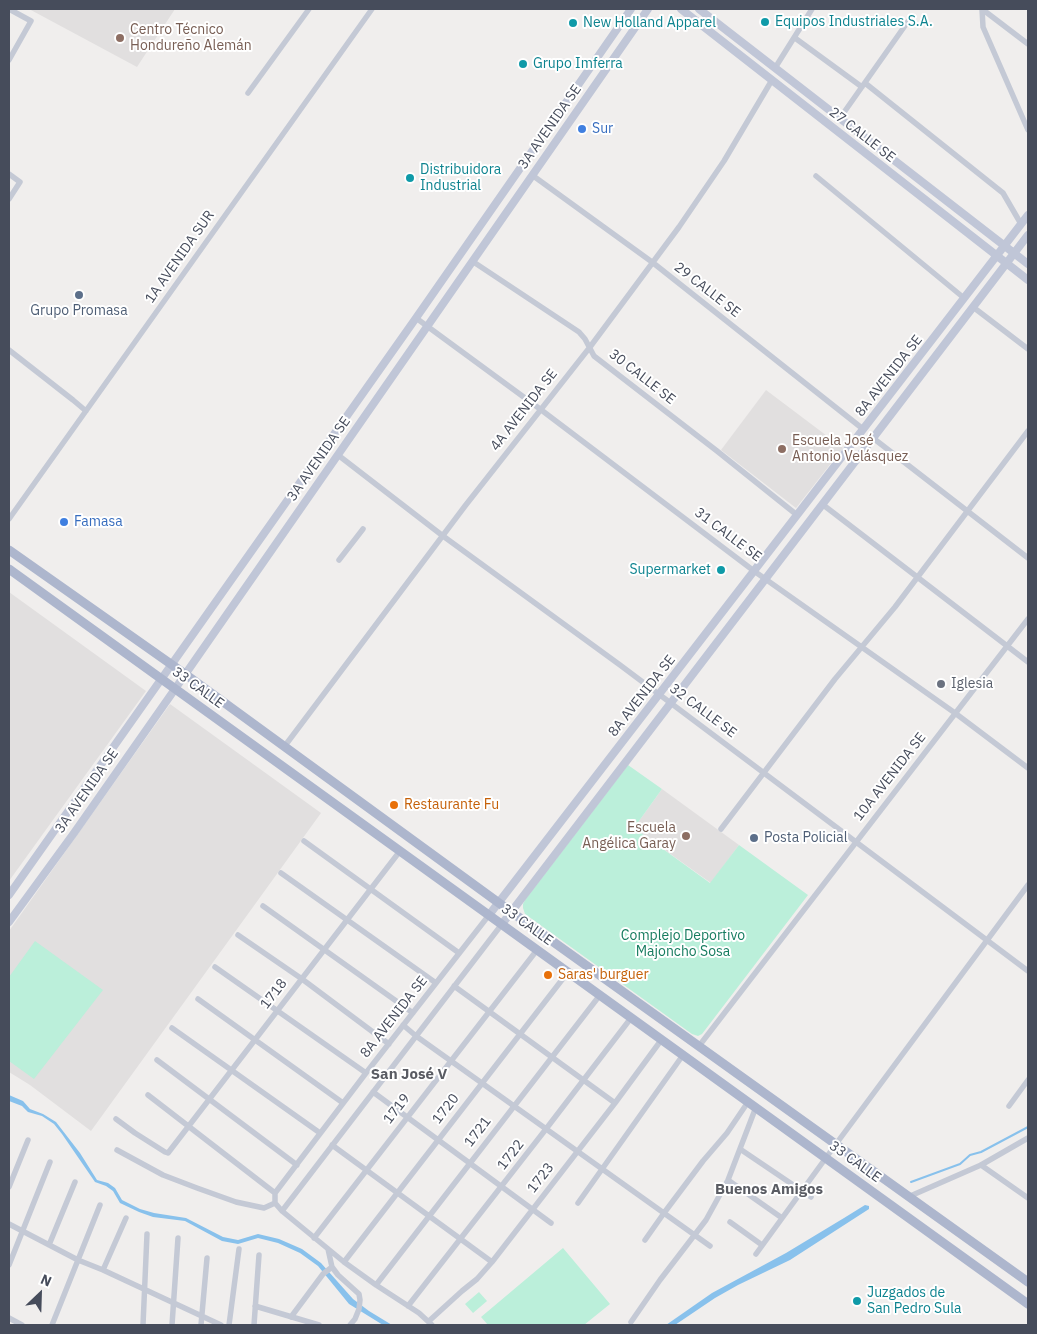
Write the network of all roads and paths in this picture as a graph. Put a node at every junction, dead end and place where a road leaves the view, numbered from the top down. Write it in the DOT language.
graph roads {
  1 [pos="9,9"];
  2 [pos="309,9"];
  3 [pos="372,9"];
  4 [pos="631,9"];
  5 [pos="648,9"];
  6 [pos="681,9"];
  7 [pos="699,9"];
  8 [pos="812,9"];
  9 [pos="982,9"];
  10 [pos="909,20"];
  11 [pos="795,38"];
  12 [pos="1028,44"];
  13 [pos="9,60"];
  14 [pos="775,68"];
  15 [pos="772,80"];
  16 [pos="863,85"];
  17 [pos="248,93"];
  18 [pos="840,118"];
  19 [pos="1028,130"];
  20 [pos="9,174"];
  21 [pos="532,175"];
  22 [pos="816,176"];
  23 [pos="9,199"];
  24 [pos="1028,214"];
  25 [pos="1021,224"];
  26 [pos="1028,235"];
  27 [pos="1005,246"];
  28 [pos="1014,253"];
  29 [pos="997,256"];
  30 [pos="472,261"];
  31 [pos="652,262"];
  32 [pos="1006,263"];
  33 [pos="1028,264"];
  34 [pos="1028,280"];
  35 [pos="964,298"];
  36 [pos="973,307"];
  37 [pos="416,318"];
  38 [pos="427,326"];
  39 [pos="590,347"];
  40 [pos="1028,349"];
  41 [pos="9,350"];
  42 [pos="540,409"];
  43 [pos="86,411"];
  44 [pos="863,429"];
  45 [pos="1028,431"];
  46 [pos="873,438"];
  47 [pos="338,454"];
  48 [pos="822,504"];
  49 [pos="968,511"];
  50 [pos="797,516"];
  51 [pos="9,519"];
  52 [pos="363,529"];
  53 [pos="443,536"];
  54 [pos="9,550"];
  55 [pos="1028,558"];
  56 [pos="339,560"];
  57 [pos="9,569"];
  58 [pos="754,571"];
  59 [pos="918,576"];
  60 [pos="765,579"];
  61 [pos="1028,619"];
  62 [pos="1008,646"];
  63 [pos="863,647"];
  64 [pos="1028,662"];
  65 [pos="171,665"];
  66 [pos="185,674"];
  67 [pos="162,679"];
  68 [pos="175,689"];
  69 [pos="659,694"];
  70 [pos="671,703"];
  71 [pos="955,714"];
  72 [pos="284,747"];
  73 [pos="1028,768"];
  74 [pos="764,772"];
  75 [pos="721,829"];
  76 [pos="304,841"];
  77 [pos="856,841"];
  78 [pos="400,851"];
  79 [pos="282,873"];
  80 [pos="1028,886"];
  81 [pos="371,889"];
  82 [pos="9,895"];
  83 [pos="499,903"];
  84 [pos="263,906"];
  85 [pos="511,912"];
  86 [pos="489,915"];
  87 [pos="347,920"];
  88 [pos="9,922"];
  89 [pos="502,924"];
  90 [pos="238,935"];
  91 [pos="988,940"];
  92 [pos="324,950"];
  93 [pos="537,950"];
  94 [pos="459,953"];
  95 [pos="215,967"];
  96 [pos="1028,971"];
  97 [pos="568,972"];
  98 [pos="302,979"];
  99 [pos="436,982"];
  100 [pos="454,986"];
  101 [pos="600,995"];
  102 [pos="198,999"];
  103 [pos="278,1011"];
  104 [pos="489,1011"];
  105 [pos="413,1013"];
  106 [pos="632,1018"];
  107 [pos="403,1025"];
  108 [pos="172,1028"];
  109 [pos="520,1034"];
  110 [pos="416,1036"];
  111 [pos="255,1040"];
  112 [pos="662,1040"];
  113 [pos="389,1044"];
  114 [pos="699,1046"];
  115 [pos="683,1055"];
  116 [pos="552,1057"];
  117 [pos="157,1060"];
  118 [pos="451,1060"];
  119 [pos="231,1070"];
  120 [pos="366,1073"];
  121 [pos="584,1080"];
  122 [pos="1028,1080"];
  123 [pos="482,1083"];
  124 [pos="373,1092"];
  125 [pos="148,1095"];
  126 [pos="209,1099"];
  127 [pos="343,1103"];
  128 [pos="615,1103"];
  129 [pos="752,1105"];
  130 [pos="514,1106"];
  131 [pos="1009,1106"];
  132 [pos="406,1117"];
  133 [pos="116,1119"];
  134 [pos="188,1126"];
  135 [pos="546,1129"];
  136 [pos="320,1133"];
  137 [pos="1028,1138"];
  138 [pos="28,1140"];
  139 [pos="438,1140"];
  140 [pos="836,1144"];
  141 [pos="332,1145"];
  142 [pos="740,1149"];
  143 [pos="117,1150"];
  144 [pos="577,1151"];
  145 [pos="826,1158"];
  146 [pos="50,1162"];
  147 [pos="470,1163"];
  148 [pos="297,1165"];
  149 [pos="981,1165"];
  150 [pos="602,1169"];
  151 [pos="366,1170"];
  152 [pos="728,1180"];
  153 [pos="75,1182"];
  154 [pos="502,1186"];
  155 [pos="9,1187"];
  156 [pos="802,1191"];
  157 [pos="397,1193"];
  158 [pos="275,1194"];
  159 [pos="811,1197"];
  160 [pos="908,1197"];
  161 [pos="1028,1198"];
  162 [pos="275,1203"];
  163 [pos="578,1203"];
  164 [pos="100,1204"];
  165 [pos="533,1209"];
  166 [pos="282,1211"];
  167 [pos="664,1213"];
  168 [pos="429,1216"];
  169 [pos="126,1218"];
  170 [pos="782,1218"];
  171 [pos="730,1222"];
  172 [pos="551,1223"];
  173 [pos="9,1224"];
  174 [pos="22,1230"];
  175 [pos="147,1234"];
  176 [pos="694,1235"];
  177 [pos="178,1238"];
  178 [pos="314,1238"];
  179 [pos="460,1238"];
  180 [pos="646,1240"];
  181 [pos="49,1245"];
  182 [pos="762,1245"];
  183 [pos="710,1246"];
  184 [pos="239,1249"];
  185 [pos="328,1249"];
  186 [pos="756,1254"];
  187 [pos="259,1255"];
  188 [pos="207,1258"];
  189 [pos="78,1260"];
  190 [pos="344,1262"];
  191 [pos="492,1262"];
  192 [pos="9,1265"];
  193 [pos="330,1268"];
  194 [pos="103,1270"];
  195 [pos="1028,1282"];
  196 [pos="376,1285"];
  197 [pos="144,1290"];
  198 [pos="172,1304"];
  199 [pos="1028,1304"];
  200 [pos="255,1306"];
  201 [pos="408,1306"];
  202 [pos="291,1316"];
  203 [pos="202,1317"];
  204 [pos="9,1318"];
  205 [pos="631,1322"];
  206 [pos="430,1323"];
  207 [pos="22,1325"];
  208 [pos="52,1325"];
  209 [pos="143,1325"];
  210 [pos="172,1325"];
  211 [pos="201,1325"];
  212 [pos="221,1325"];
  213 [pos="229,1325"];
  214 [pos="254,1325"];
  215 [pos="319,1325"];
  216 [pos="350,1325"];
  1 -- 13 [label="street"];
  2 -- 17 [label="street"];
  3 -- 43 [label="street, 1A AVENIDA SUR"];
  4 -- 37 [label="main road, 3A AVENIDA SE"];
  5 -- 21 [label="main road, 3A AVENIDA SE"];
  6 -- 15 [label="main road, 27 CALLE SE"];
  7 -- 14 [label="main road, 27 CALLE SE"];
  8 -- 11 [label="street"];
  9 -- 12 [label="street"];
  9 -- 19 [label="street"];
  10 -- 16 [label="street"];
  11 -- 14 [label="street"];
  11 -- 16 [label="street"];
  14 -- 18 [label="main road, 27 CALLE SE"];
  15 -- 29 [label="main road, 27 CALLE SE"];
  15 -- 31 [label="street, 4A AVENIDA SE"];
  16 -- 18 [label="street"];
  16 -- 25 [label="street"];
  18 -- 27 [label="main road, 27 CALLE SE"];
  20 -- 23 [label="street"];
  21 -- 30 [label="main road, 3A AVENIDA SE"];
  21 -- 31 [label="street, 29 CALLE SE"];
  22 -- 35 [label="street"];
  24 -- 25 [label="main road, 8A AVENIDA SE"];
  25 -- 27 [label="main road, 8A AVENIDA SE"];
  26 -- 28 [label="main road, 8A AVENIDA SE"];
  27 -- 28 [label="main road, 27 CALLE SE"];
  27 -- 29 [label="main road, 8A AVENIDA SE"];
  28 -- 32 [label="main road, 8A AVENIDA SE"];
  28 -- 33 [label="main road, 27 CALLE SE"];
  29 -- 32 [label="main road, 27 CALLE SE"];
  29 -- 35 [label="main road, 8A AVENIDA SE"];
  30 -- 38 [label="main road, 3A AVENIDA SE"];
  30 -- 39 [label="street, 30 CALLE SE"];
  31 -- 39 [label="street, 4A AVENIDA SE"];
  31 -- 44 [label="street, 29 CALLE SE"];
  32 -- 34 [label="main road, 27 CALLE SE"];
  32 -- 36 [label="main road, 8A AVENIDA SE"];
  35 -- 44 [label="main road, 8A AVENIDA SE"];
  36 -- 40 [label="street"];
  36 -- 46 [label="main road, 8A AVENIDA SE"];
  37 -- 38 [label="street, 31 CALLE SE"];
  37 -- 65 [label="main road, 3A AVENIDA SE"];
  38 -- 42 [label="street, 31 CALLE SE"];
  38 -- 47 [label="main road, 3A AVENIDA SE"];
  39 -- 42 [label="street, 4A AVENIDA SE"];
  39 -- 50 [label="street, 30 CALLE SE"];
  41 -- 43 [label="street"];
  42 -- 53 [label="street, 4A AVENIDA SE"];
  42 -- 58 [label="street, 31 CALLE SE"];
  43 -- 51 [label="street, 1A AVENIDA SUR"];
  44 -- 50 [label="main road, 8A AVENIDA SE"];
  45 -- 49 [label="street"];
  46 -- 48 [label="main road, 8A AVENIDA SE"];
  46 -- 49 [label="street"];
  47 -- 53 [label="street, 32 CALLE SE"];
  47 -- 66 [label="main road, 3A AVENIDA SE"];
  48 -- 59 [label="street"];
  48 -- 60 [label="main road, 8A AVENIDA SE"];
  49 -- 55 [label="street"];
  49 -- 59 [label="street"];
  50 -- 58 [label="main road, 8A AVENIDA SE"];
  52 -- 56 [label="street"];
  53 -- 69 [label="street, 32 CALLE SE"];
  53 -- 72 [label="street, 4A AVENIDA SE"];
  54 -- 65 [label="main road, 33 CALLE"];
  57 -- 67 [label="main road, 33 CALLE"];
  58 -- 60 [label="street, 31 CALLE SE"];
  58 -- 69 [label="main road, 8A AVENIDA SE"];
  59 -- 62 [label="street"];
  59 -- 63 [label="street"];
  60 -- 63 [label="street, 31 CALLE SE"];
  60 -- 70 [label="main road, 8A AVENIDA SE"];
  61 -- 62 [label="street, 10A AVENIDA SE"];
  62 -- 64 [label="street"];
  62 -- 71 [label="street, 10A AVENIDA SE"];
  63 -- 71 [label="street, 31 CALLE SE"];
  63 -- 74 [label="street"];
  65 -- 66 [label="main road, 33 CALLE"];
  65 -- 67 [label="main road, 3A AVENIDA SE"];
  66 -- 68 [label="main road, 3A AVENIDA SE"];
  66 -- 72 [label="main road, 33 CALLE"];
  67 -- 68 [label="main road, 33 CALLE"];
  67 -- 82 [label="main road, 3A AVENIDA SE"];
  68 -- 78 [label="main road, 33 CALLE"];
  68 -- 88 [label="main road, 3A AVENIDA SE"];
  69 -- 70 [label="street, 32 CALLE SE"];
  69 -- 83 [label="main road, 8A AVENIDA SE"];
  70 -- 74 [label="street, 32 CALLE SE"];
  70 -- 85 [label="main road, 8A AVENIDA SE"];
  71 -- 73 [label="street, 31 CALLE SE"];
  71 -- 77 [label="street, 10A AVENIDA SE"];
  72 -- 83 [label="main road, 33 CALLE"];
  74 -- 75 [label="street"];
  74 -- 77 [label="street, 32 CALLE SE"];
  76 -- 81 [label="street"];
  77 -- 91 [label="street, 32 CALLE SE"];
  77 -- 114 [label="street, 10A AVENIDA SE"];
  78 -- 81 [label="street, 1718"];
  78 -- 86 [label="main road, 33 CALLE"];
  79 -- 87 [label="street"];
  80 -- 91 [label="street"];
  81 -- 87 [label="street, 1718"];
  81 -- 94 [label="street"];
  83 -- 85 [label="main road, 33 CALLE"];
  83 -- 86 [label="main road, 8A AVENIDA SE"];
  84 -- 92 [label="street"];
  85 -- 89 [label="main road, 8A AVENIDA SE"];
  85 -- 114 [label="main road, 33 CALLE"];
  86 -- 89 [label="main road, 33 CALLE"];
  86 -- 94 [label="street, 8A AVENIDA SE"];
  87 -- 92 [label="street, 1718"];
  87 -- 99 [label="street"];
  89 -- 93 [label="main road, 33 CALLE"];
  89 -- 100 [label="street, 8A AVENIDA SE"];
  90 -- 98 [label="street"];
  91 -- 96 [label="street, 32 CALLE SE"];
  91 -- 140 [label="street"];
  92 -- 98 [label="street, 1718"];
  92 -- 105 [label="street"];
  93 -- 97 [label="main road, 33 CALLE"];
  93 -- 104 [label="street, 1719"];
  94 -- 99 [label="street, 8A AVENIDA SE"];
  95 -- 103 [label="street"];
  97 -- 101 [label="main road, 33 CALLE"];
  97 -- 109 [label="street, 1720"];
  98 -- 103 [label="street, 1718"];
  98 -- 113 [label="street"];
  99 -- 105 [label="street, 8A AVENIDA SE"];
  100 -- 104 [label="street"];
  100 -- 110 [label="street, 8A AVENIDA SE"];
  101 -- 106 [label="main road, 33 CALLE"];
  101 -- 116 [label="street, 1721"];
  102 -- 111 [label="street"];
  103 -- 111 [label="street, 1718"];
  103 -- 120 [label="street"];
  104 -- 109 [label="street"];
  104 -- 118 [label="street, 1719"];
  105 -- 107 [label="street, 8A AVENIDA SE"];
  106 -- 112 [label="main road, 33 CALLE"];
  106 -- 121 [label="street, 1722"];
  107 -- 110 [label="street"];
  107 -- 113 [label="street, 8A AVENIDA SE"];
  108 -- 119 [label="street"];
  109 -- 116 [label="street"];
  109 -- 123 [label="street, 1720"];
  110 -- 118 [label="street"];
  110 -- 124 [label="street, 8A AVENIDA SE"];
  111 -- 119 [label="street, 1718"];
  111 -- 127 [label="street"];
  112 -- 115 [label="main road, 33 CALLE"];
  112 -- 128 [label="street, 1723"];
  113 -- 120 [label="street, 8A AVENIDA SE"];
  114 -- 140 [label="main road, 33 CALLE"];
  115 -- 129 [label="main road, 33 CALLE"];
  115 -- 150 [label="street"];
  116 -- 121 [label="street"];
  116 -- 130 [label="street, 1721"];
  117 -- 126 [label="street"];
  118 -- 123 [label="street"];
  118 -- 132 [label="street, 1719"];
  119 -- 126 [label="street, 1718"];
  119 -- 136 [label="street"];
  120 -- 127 [label="street, 8A AVENIDA SE"];
  121 -- 128 [label="street"];
  121 -- 135 [label="street, 1722"];
  122 -- 131 [label="street"];
  123 -- 130 [label="street"];
  123 -- 139 [label="street, 1720"];
  124 -- 132 [label="street"];
  124 -- 141 [label="street, 8A AVENIDA SE"];
  125 -- 134 [label="street"];
  126 -- 134 [label="street, 1718"];
  126 -- 148 [label="street"];
  127 -- 136 [label="street, 8A AVENIDA SE"];
  128 -- 144 [label="street, 1723"];
  129 -- 142 [label="street"];
  129 -- 145 [label="main road, 33 CALLE"];
  129 -- 167 [label="street"];
  130 -- 135 [label="street"];
  130 -- 147 [label="street, 1721"];
  132 -- 139 [label="street"];
  132 -- 151 [label="street, 1719"];
  133 -- 134 [label="street, 1718"];
  134 -- 158 [label="street"];
  135 -- 144 [label="street"];
  135 -- 154 [label="street, 1722"];
  136 -- 148 [label="street, 8A AVENIDA SE"];
  137 -- 149 [label="street"];
  138 -- 155 [label="street"];
  139 -- 147 [label="street"];
  139 -- 157 [label="street, 1720"];
  140 -- 145 [label="street"];
  140 -- 160 [label="main road, 33 CALLE"];
  141 -- 151 [label="street"];
  141 -- 166 [label="street, 8A AVENIDA SE"];
  142 -- 152 [label="street"];
  142 -- 156 [label="street"];
  143 -- 162 [label="street"];
  144 -- 150 [label="street"];
  144 -- 165 [label="street, 1723"];
  145 -- 156 [label="street"];
  145 -- 199 [label="main road, 33 CALLE"];
  146 -- 174 [label="street"];
  147 -- 154 [label="street"];
  147 -- 168 [label="street, 1721"];
  148 -- 158 [label="street, 8A AVENIDA SE"];
  149 -- 160 [label="street"];
  149 -- 161 [label="street"];
  150 -- 163 [label="street"];
  150 -- 167 [label="street"];
  151 -- 157 [label="street"];
  151 -- 178 [label="street, 1719"];
  152 -- 170 [label="street"];
  152 -- 176 [label="street"];
  153 -- 181 [label="street"];
  154 -- 165 [label="street"];
  154 -- 179 [label="street, 1722"];
  156 -- 159 [label="street"];
  156 -- 170 [label="street"];
  157 -- 168 [label="street"];
  157 -- 190 [label="street, 1720"];
  158 -- 162 [label="street"];
  160 -- 195 [label="main road, 33 CALLE"];
  162 -- 166 [label="street"];
  164 -- 189 [label="street"];
  165 -- 172 [label="street"];
  165 -- 191 [label="street, 1723"];
  166 -- 178 [label="street"];
  167 -- 176 [label="street"];
  167 -- 180 [label="street"];
  168 -- 179 [label="street"];
  168 -- 196 [label="street, 1721"];
  169 -- 194 [label="street"];
  170 -- 182 [label="street"];
  171 -- 182 [label="street"];
  173 -- 174 [label="street"];
  174 -- 181 [label="street"];
  174 -- 192 [label="street"];
  175 -- 197 [label="street"];
  176 -- 183 [label="street"];
  176 -- 205 [label="street"];
  177 -- 198 [label="street"];
  178 -- 185 [label="street"];
  179 -- 191 [label="street"];
  179 -- 201 [label="street, 1722"];
  181 -- 189 [label="street"];
  182 -- 186 [label="street"];
  184 -- 213 [label="street"];
  185 -- 190 [label="street"];
  185 -- 193 [label="street"];
  187 -- 200 [label="street"];
  188 -- 203 [label="street"];
  189 -- 194 [label="street"];
  189 -- 208 [label="street"];
  190 -- 196 [label="street"];
  191 -- 206 [label="street, 1723"];
  193 -- 202 [label="street"];
  193 -- 216 [label="street"];
  194 -- 197 [label="street"];
  196 -- 201 [label="street"];
  197 -- 198 [label="street"];
  197 -- 209 [label="street"];
  198 -- 203 [label="street"];
  198 -- 210 [label="street"];
  200 -- 202 [label="street"];
  200 -- 214 [label="street"];
  201 -- 206 [label="street"];
  202 -- 215 [label="street"];
  203 -- 211 [label="street"];
  203 -- 212 [label="street"];
  204 -- 207 [label="street"];
}
